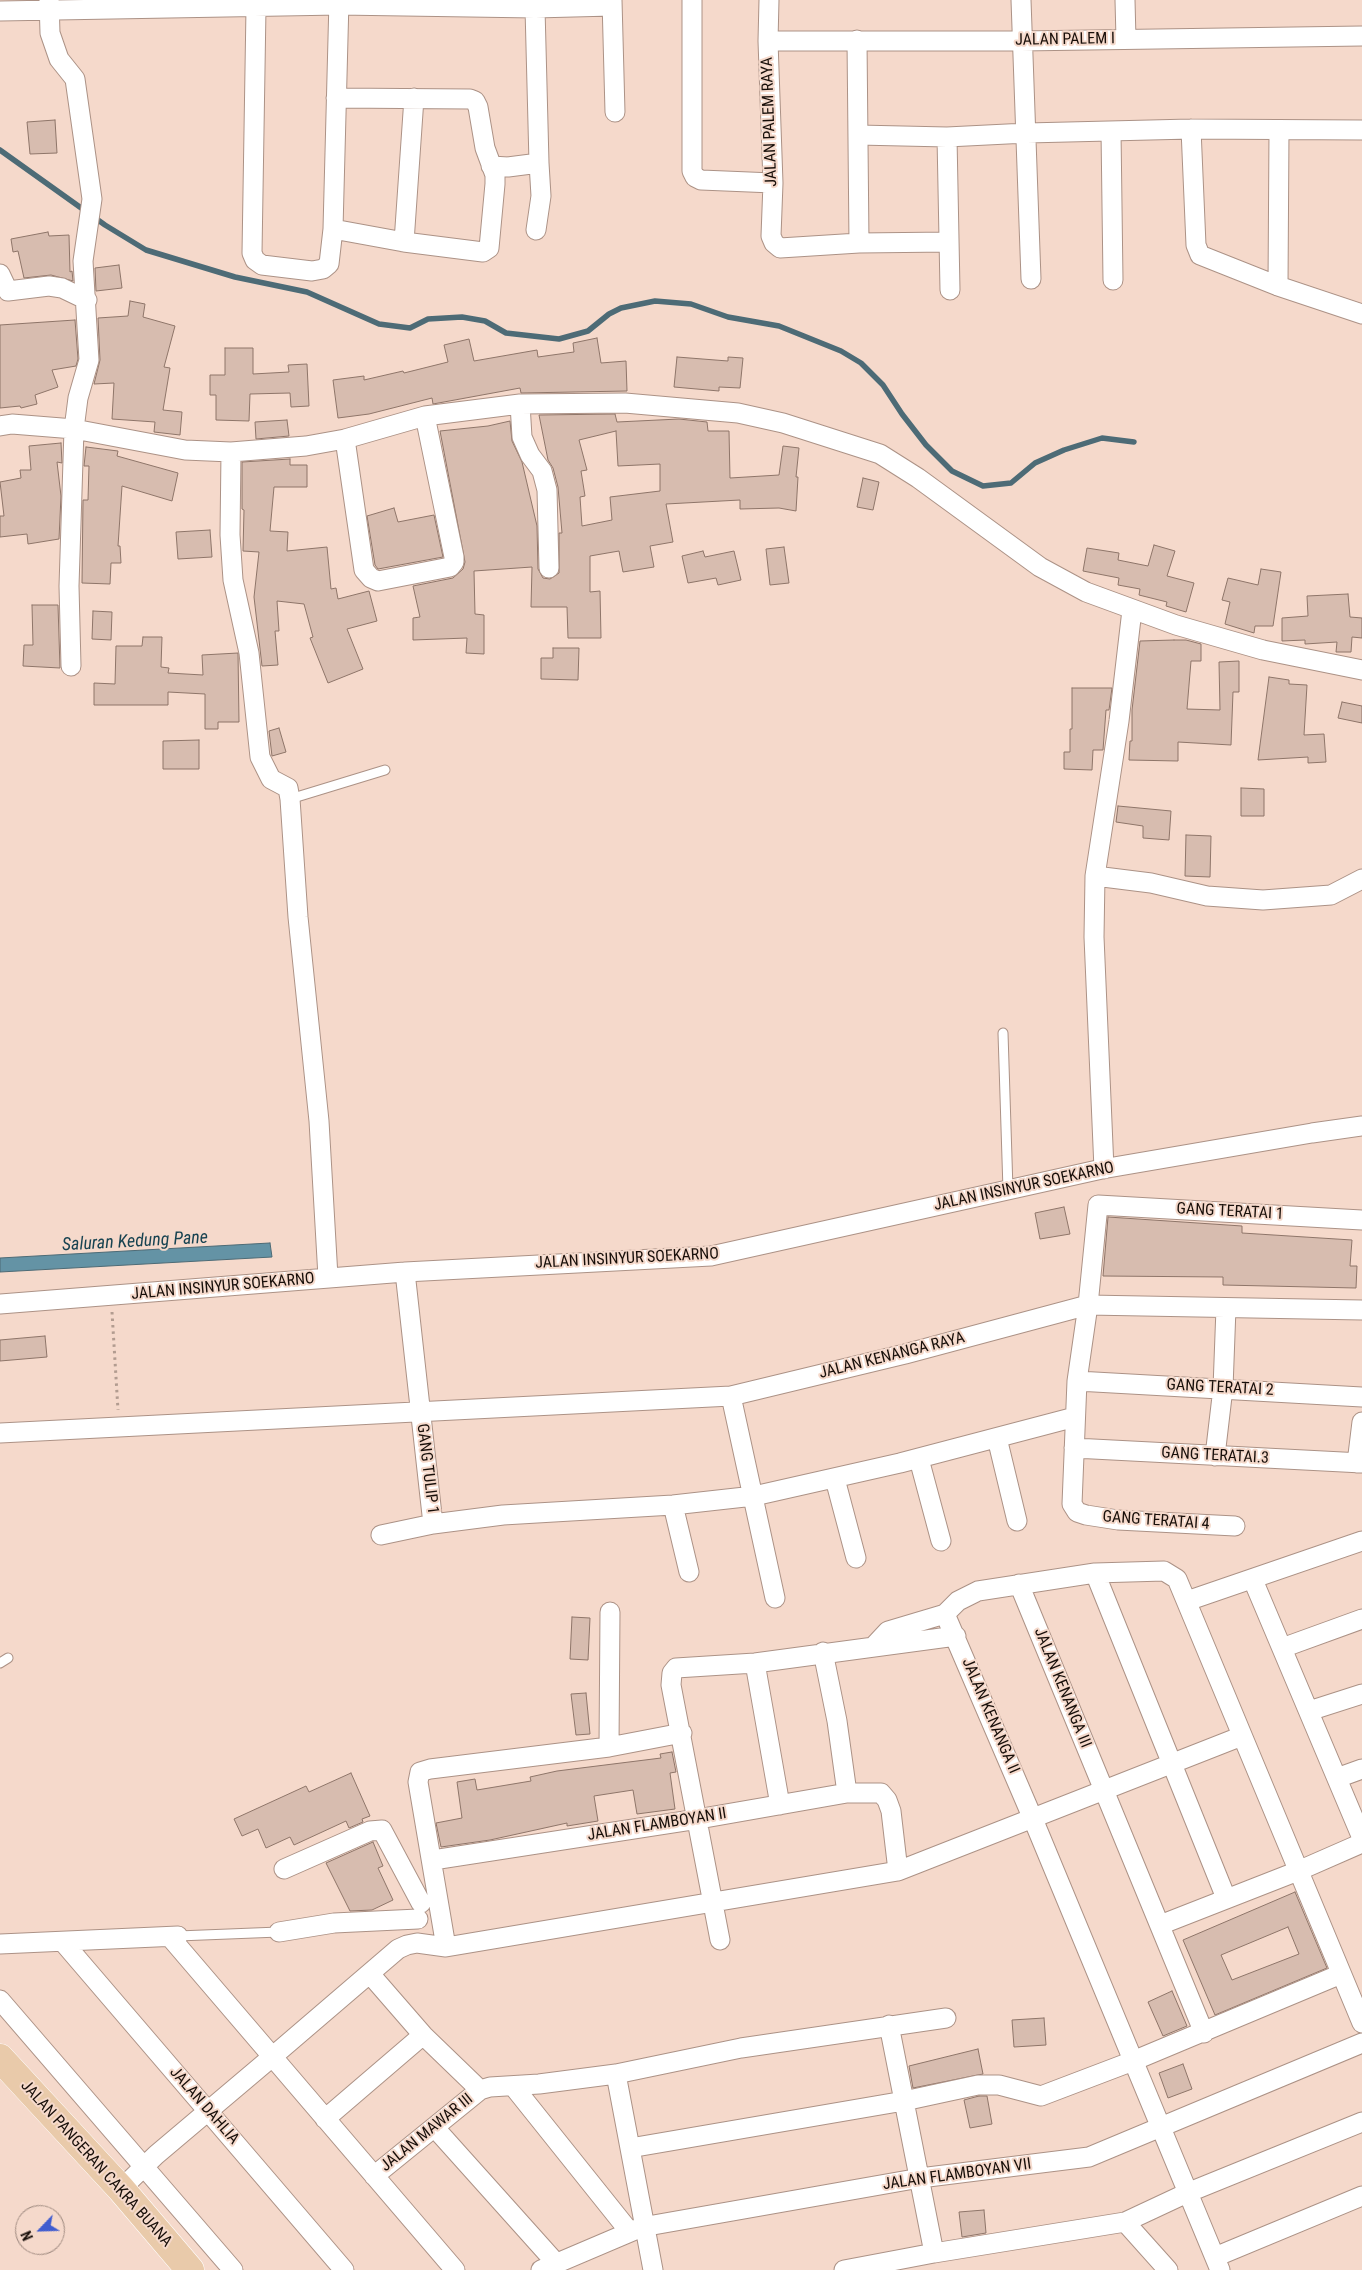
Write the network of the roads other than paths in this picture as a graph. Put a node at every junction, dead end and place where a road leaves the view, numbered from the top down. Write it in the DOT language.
graph roads {
  1 [pos="692,0"];
  2 [pos="770,0"];
  3 [pos="1021,0"];
  4 [pos="1125,0"];
  5 [pos="339,3"];
  6 [pos="612,3"];
  7 [pos="49,5"];
  8 [pos="256,8"];
  9 [pos="535,8"];
  10 [pos="0,11"];
  11 [pos="1362,36"];
  12 [pos="1126,39"];
  13 [pos="857,40"];
  14 [pos="768,41"];
  15 [pos="1022,41"];
  16 [pos="336,98"];
  17 [pos="414,98"];
  18 [pos="615,112"];
  19 [pos="1190,129"];
  20 [pos="1362,130"];
  21 [pos="1111,131"];
  22 [pos="1279,131"];
  23 [pos="1026,132"];
  24 [pos="858,135"];
  25 [pos="946,137"];
  26 [pos="539,163"];
  27 [pos="491,166"];
  28 [pos="773,183"];
  29 [pos="333,229"];
  30 [pos="536,230"];
  31 [pos="404,242"];
  32 [pos="949,242"];
  33 [pos="859,243"];
  34 [pos="0,274"];
  35 [pos="1031,279"];
  36 [pos="1113,280"];
  37 [pos="1278,286"];
  38 [pos="950,290"];
  39 [pos="87,300"];
  40 [pos="1362,314"];
  41 [pos="520,404"];
  42 [pos="425,416"];
  43 [pos="0,426"];
  44 [pos="74,430"];
  45 [pos="345,439"];
  46 [pos="231,452"];
  47 [pos="549,568"];
  48 [pos="1132,610"];
  49 [pos="71,666"];
  50 [pos="1362,670"];
  51 [pos="385,770"];
  52 [pos="290,799"];
  53 [pos="1095,876"];
  54 [pos="1362,880"];
  55 [pos="1003,1032"];
  56 [pos="1362,1126"];
  57 [pos="1103,1152"];
  58 [pos="1008,1190"];
  59 [pos="1362,1220"];
  60 [pos="405,1272"];
  61 [pos="328,1278"];
  62 [pos="0,1304"];
  63 [pos="1088,1304"];
  64 [pos="1226,1308"];
  65 [pos="1362,1310"];
  66 [pos="1077,1381"];
  67 [pos="1223,1388"];
  68 [pos="731,1396"];
  69 [pos="1362,1397"];
  70 [pos="420,1413"];
  71 [pos="1076,1417"];
  72 [pos="1362,1422"];
  73 [pos="0,1433"];
  74 [pos="997,1438"];
  75 [pos="1074,1448"];
  76 [pos="1215,1456"];
  77 [pos="919,1458"];
  78 [pos="1359,1463"];
  79 [pos="835,1479"];
  80 [pos="754,1496"];
  81 [pos="673,1505"];
  82 [pos="1017,1521"];
  83 [pos="434,1524"];
  84 [pos="1235,1526"];
  85 [pos="381,1535"];
  86 [pos="941,1541"];
  87 [pos="1362,1541"];
  88 [pos="856,1558"];
  89 [pos="689,1572"];
  90 [pos="1095,1573"];
  91 [pos="1253,1580"];
  92 [pos="1019,1584"];
  93 [pos="775,1598"];
  94 [pos="1186,1601"];
  95 [pos="610,1612"];
  96 [pos="945,1614"];
  97 [pos="1362,1619"];
  98 [pos="956,1636"];
  99 [pos="874,1646"];
  100 [pos="1282,1648"];
  101 [pos="823,1652"];
  102 [pos="755,1663"];
  103 [pos="1362,1694"];
  104 [pos="1309,1711"];
  105 [pos="682,1733"];
  106 [pos="1242,1736"];
  107 [pos="609,1746"];
  108 [pos="1171,1764"];
  109 [pos="1362,1769"];
  110 [pos="1338,1778"];
  111 [pos="1104,1791"];
  112 [pos="847,1793"];
  113 [pos="780,1805"];
  114 [pos="698,1819"];
  115 [pos="1033,1819"];
  116 [pos="1362,1838"];
  117 [pos="1362,1843"];
  118 [pos="432,1860"];
  119 [pos="284,1869"];
  120 [pos="898,1871"];
  121 [pos="1298,1872"];
  122 [pos="1226,1898"];
  123 [pos="712,1902"];
  124 [pos="420,1911"];
  125 [pos="1160,1925"];
  126 [pos="279,1932"];
  127 [pos="174,1937"];
  128 [pos="720,1940"];
  129 [pos="63,1942"];
  130 [pos="0,1944"];
  131 [pos="417,1944"];
  132 [pos="446,1947"];
  133 [pos="370,1974"];
  134 [pos="1341,1974"];
  135 [pos="0,2000"];
  136 [pos="1360,2011"];
  137 [pos="946,2018"];
  138 [pos="889,2025"];
  139 [pos="1204,2032"];
  140 [pos="423,2035"];
  141 [pos="1362,2043"];
  142 [pos="272,2057"];
  143 [pos="0,2058"];
  144 [pos="1133,2061"];
  145 [pos="616,2074"];
  146 [pos="513,2086"];
  147 [pos="480,2090"];
  148 [pos="904,2101"];
  149 [pos="209,2112"];
  150 [pos="326,2119"];
  151 [pos="1362,2122"];
  152 [pos="1162,2127"];
  153 [pos="435,2128"];
  154 [pos="630,2148"];
  155 [pos="145,2166"];
  156 [pos="374,2176"];
  157 [pos="920,2178"];
  158 [pos="121,2189"];
  159 [pos="1187,2193"];
  160 [pos="1362,2196"];
  161 [pos="1125,2222"];
  162 [pos="637,2229"];
  163 [pos="934,2253"];
  164 [pos="1217,2264"];
  165 [pos="549,2267"];
  166 [pos="190,2270"];
  167 [pos="233,2270"];
  168 [pos="344,2270"];
  169 [pos="455,2270"];
  170 [pos="654,2270"];
  171 [pos="844,2270"];
  172 [pos="1168,2270"];
  1 -- 28 [label="street"];
  2 -- 14 [label="street, JALAN PALEM RAYA"];
  3 -- 15 [label="street"];
  4 -- 12 [label="street"];
  5 -- 8 [label="street"];
  5 -- 9 [label="street"];
  5 -- 16 [label="street"];
  6 -- 9 [label="street"];
  6 -- 18 [label="street"];
  7 -- 8 [label="street"];
  7 -- 10 [label="street"];
  7 -- 39 [label="street"];
  8 -- 29 [label="street"];
  9 -- 26 [label="street"];
  11 -- 12 [label="street, JALAN PALEM I"];
  12 -- 15 [label="street, JALAN PALEM I"];
  13 -- 14 [label="street, JALAN PALEM I"];
  13 -- 15 [label="street, JALAN PALEM I"];
  13 -- 24 [label="street"];
  14 -- 28 [label="street, JALAN PALEM RAYA"];
  15 -- 23 [label="street"];
  16 -- 17 [label="street"];
  16 -- 29 [label="street"];
  17 -- 27 [label="street"];
  17 -- 31 [label="street"];
  19 -- 21 [label="street"];
  19 -- 22 [label="street"];
  19 -- 37 [label="street"];
  20 -- 22 [label="street"];
  21 -- 23 [label="street"];
  21 -- 36 [label="street"];
  22 -- 37 [label="street"];
  23 -- 25 [label="street"];
  23 -- 35 [label="street"];
  24 -- 25 [label="street"];
  24 -- 33 [label="street"];
  25 -- 32 [label="street"];
  26 -- 27 [label="street"];
  26 -- 30 [label="street"];
  27 -- 31 [label="street"];
  28 -- 33 [label="street, JALAN PALEM RAYA"];
  29 -- 31 [label="street"];
  32 -- 33 [label="street"];
  32 -- 38 [label="street"];
  34 -- 39 [label="street"];
  37 -- 40 [label="street"];
  39 -- 44 [label="street"];
  41 -- 42 [label="street"];
  41 -- 47 [label="street"];
  41 -- 48 [label="street"];
  42 -- 45 [label="street"];
  42 -- 45 [label="street"];
  43 -- 44 [label="street"];
  44 -- 46 [label="street"];
  44 -- 49 [label="street"];
  45 -- 46 [label="street"];
  46 -- 52 [label="street"];
  48 -- 50 [label="street"];
  48 -- 53 [label="street"];
  51 -- 52 [label="lane"];
  52 -- 61 [label="street"];
  53 -- 54 [label="street"];
  53 -- 57 [label="street"];
  55 -- 58 [label="lane"];
  56 -- 57 [label="street, JALAN INSINYUR SOEKARNO"];
  57 -- 58 [label="street, JALAN INSINYUR SOEKARNO"];
  58 -- 60 [label="street, JALAN INSINYUR SOEKARNO"];
  59 -- 63 [label="street, GANG TERATAI 1"];
  60 -- 61 [label="street, JALAN INSINYUR SOEKARNO"];
  60 -- 70 [label="street, GANG TULIP 1"];
  61 -- 62 [label="street, JALAN INSINYUR SOEKARNO"];
  63 -- 64 [label="street, JALAN KENANGA RAYA"];
  63 -- 66 [label="street"];
  63 -- 68 [label="street, JALAN KENANGA RAYA"];
  64 -- 65 [label="street, JALAN KENANGA RAYA"];
  64 -- 67 [label="street"];
  66 -- 67 [label="street, GANG TERATAI 2"];
  66 -- 71 [label="street"];
  67 -- 69 [label="street, GANG TERATAI 2"];
  67 -- 76 [label="street"];
  68 -- 70 [label="street, JALAN KENANGA RAYA"];
  68 -- 80 [label="street"];
  70 -- 73 [label="street, JALAN KENANGA RAYA"];
  70 -- 83 [label="street, GANG TULIP 1"];
  71 -- 74 [label="street"];
  71 -- 75 [label="street"];
  72 -- 78 [label="street"];
  74 -- 77 [label="street"];
  74 -- 82 [label="street"];
  75 -- 76 [label="street, GANG TERATAI.3"];
  75 -- 84 [label="street, GANG TERATAI 4"];
  76 -- 78 [label="street, GANG TERATAI.3"];
  77 -- 79 [label="street"];
  77 -- 86 [label="street"];
  79 -- 80 [label="street"];
  79 -- 88 [label="street"];
  80 -- 81 [label="street"];
  80 -- 93 [label="street"];
  81 -- 83 [label="street"];
  81 -- 89 [label="street"];
  83 -- 85 [label="street"];
  87 -- 91 [label="street"];
  90 -- 92 [label="street"];
  90 -- 94 [label="street"];
  90 -- 108 [label="street"];
  91 -- 94 [label="street"];
  91 -- 100 [label="street"];
  92 -- 96 [label="street"];
  92 -- 111 [label="street, JALAN KENANGA III"];
  94 -- 106 [label="street"];
  95 -- 107 [label="street"];
  96 -- 98 [label="street, JALAN KENANGA II"];
  96 -- 99 [label="street"];
  97 -- 100 [label="street"];
  98 -- 99 [label="street"];
  98 -- 115 [label="street, JALAN KENANGA II"];
  99 -- 101 [label="street"];
  100 -- 104 [label="street"];
  101 -- 102 [label="street"];
  101 -- 112 [label="street"];
  102 -- 105 [label="street"];
  102 -- 113 [label="street"];
  103 -- 104 [label="street"];
  104 -- 110 [label="street"];
  105 -- 107 [label="street"];
  105 -- 114 [label="street"];
  106 -- 108 [label="street"];
  106 -- 121 [label="street"];
  107 -- 118 [label="street"];
  108 -- 111 [label="street"];
  108 -- 122 [label="street"];
  109 -- 110 [label="street"];
  110 -- 116 [label="street"];
  111 -- 115 [label="street"];
  111 -- 125 [label="street, JALAN KENANGA III"];
  112 -- 113 [label="street, JALAN FLAMBOYAN II"];
  112 -- 120 [label="street, JALAN FLAMBOYAN II"];
  113 -- 114 [label="street, JALAN FLAMBOYAN II"];
  114 -- 118 [label="street, JALAN FLAMBOYAN II"];
  114 -- 123 [label="street"];
  115 -- 120 [label="street"];
  115 -- 144 [label="street, JALAN KENANGA II"];
  117 -- 121 [label="street"];
  118 -- 124 [label="street"];
  118 -- 132 [label="street"];
  119 -- 124 [label="street"];
  120 -- 123 [label="street"];
  121 -- 122 [label="street"];
  121 -- 134 [label="street"];
  122 -- 125 [label="street"];
  123 -- 128 [label="street"];
  123 -- 132 [label="street"];
  124 -- 126 [label="street"];
  124 -- 131 [label="street"];
  125 -- 139 [label="street, JALAN KENANGA III"];
  126 -- 127 [label="lane"];
  127 -- 129 [label="street"];
  127 -- 142 [label="street"];
  129 -- 130 [label="street"];
  129 -- 149 [label="street, JALAN DAHLIA"];
  131 -- 132 [label="street"];
  131 -- 133 [label="street"];
  133 -- 140 [label="street"];
  133 -- 142 [label="street"];
  134 -- 136 [label="street"];
  134 -- 139 [label="street"];
  135 -- 155 [label="street"];
  137 -- 138 [label="street"];
  138 -- 145 [label="street"];
  138 -- 148 [label="street"];
  139 -- 144 [label="street"];
  140 -- 147 [label="street"];
  140 -- 150 [label="street"];
  141 -- 152 [label="street, JALAN FLAMBOYAN VII"];
  142 -- 149 [label="street"];
  142 -- 150 [label="street"];
  143 -- 158 [label="main road, JALAN PANGERAN CAKRA BUANA"];
  144 -- 148 [label="street"];
  144 -- 152 [label="street, JALAN KENANGA II"];
  145 -- 146 [label="street"];
  145 -- 154 [label="street"];
  146 -- 147 [label="street"];
  146 -- 162 [label="street"];
  147 -- 153 [label="street, JALAN MAWAR III"];
  148 -- 154 [label="street"];
  148 -- 157 [label="street"];
  149 -- 155 [label="street"];
  149 -- 168 [label="street, JALAN DAHLIA"];
  150 -- 156 [label="street"];
  151 -- 159 [label="street"];
  152 -- 157 [label="street, JALAN FLAMBOYAN VII"];
  152 -- 159 [label="street, JALAN KENANGA II"];
  153 -- 156 [label="street, JALAN MAWAR III"];
  153 -- 165 [label="street"];
  154 -- 162 [label="street"];
  155 -- 158 [label="street"];
  155 -- 167 [label="street"];
  156 -- 169 [label="street"];
  157 -- 162 [label="street, JALAN FLAMBOYAN VII"];
  157 -- 163 [label="street"];
  158 -- 166 [label="main road, JALAN PANGERAN CAKRA BUANA"];
  159 -- 161 [label="street"];
  159 -- 164 [label="street, JALAN KENANGA II"];
  160 -- 164 [label="street"];
  161 -- 163 [label="street"];
  161 -- 172 [label="street"];
  162 -- 165 [label="street, JALAN FLAMBOYAN VII"];
  162 -- 170 [label="street"];
  163 -- 171 [label="street"];
}
